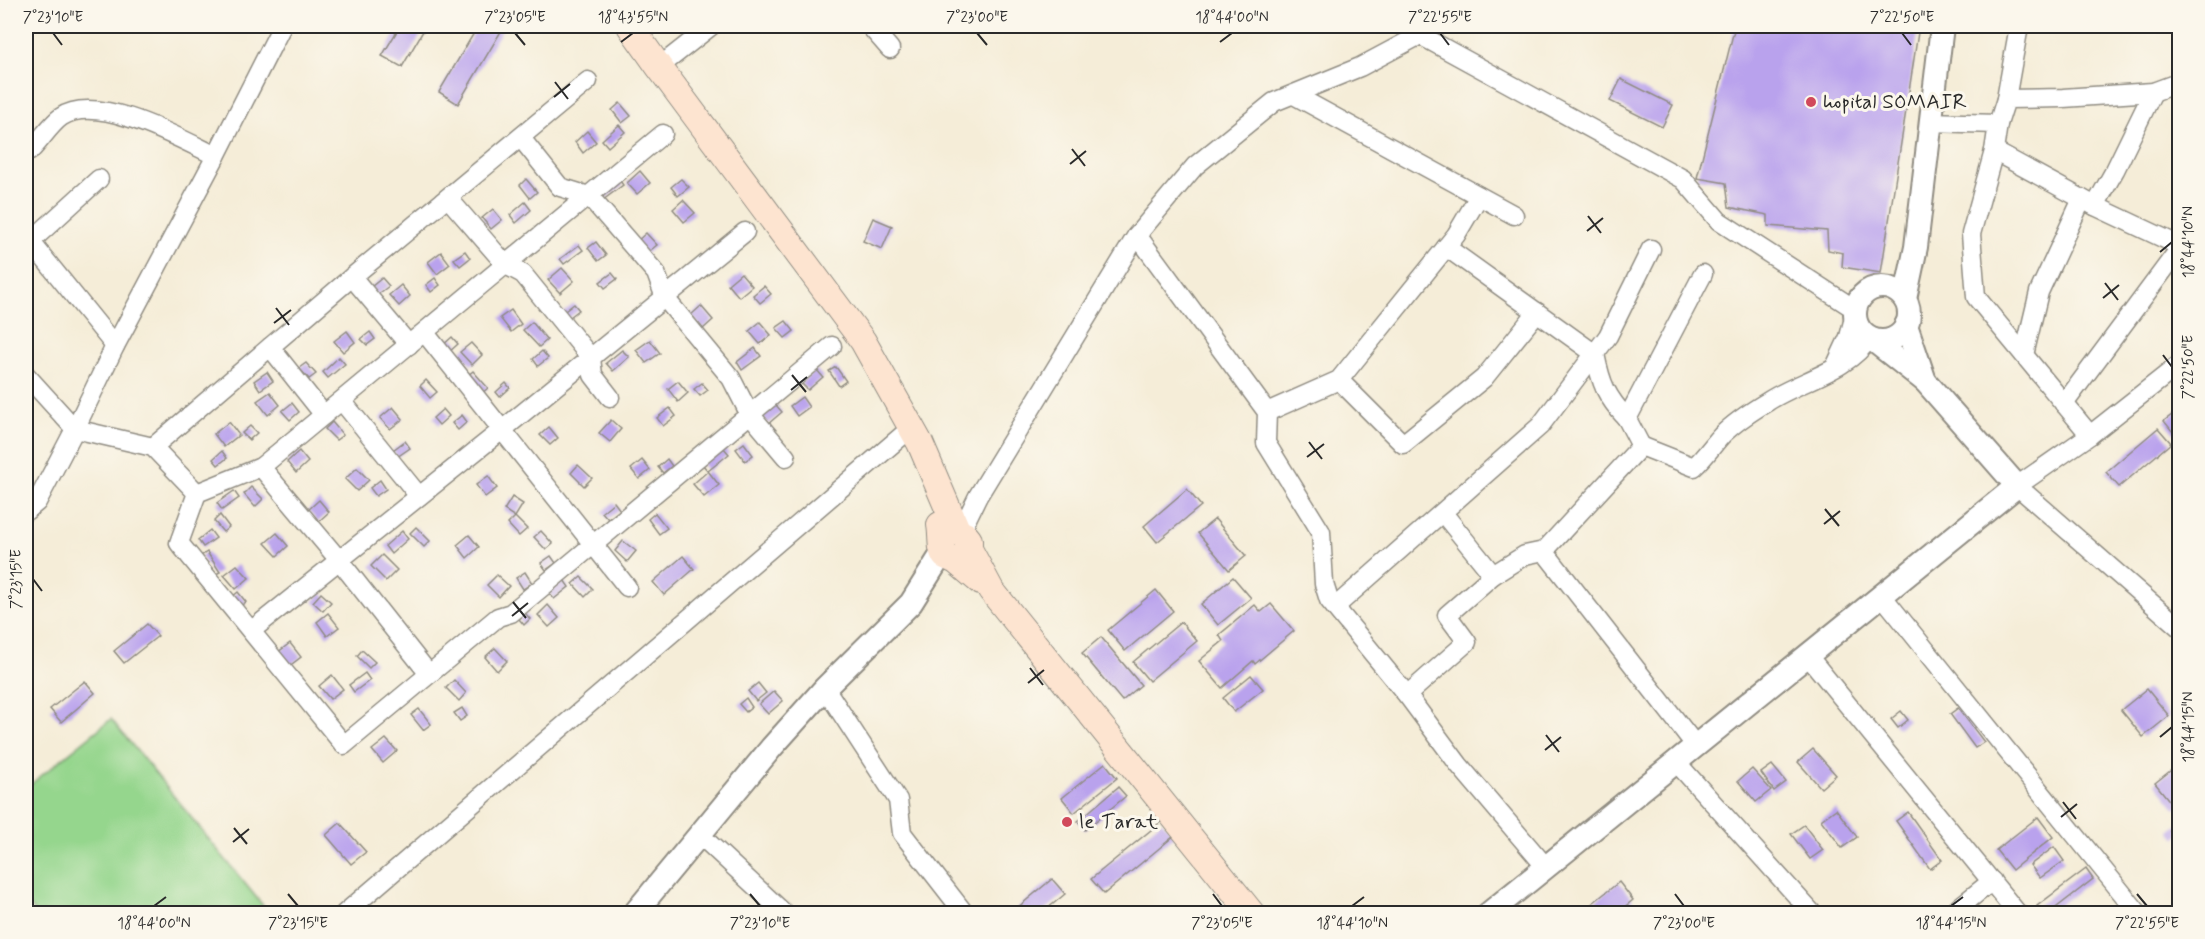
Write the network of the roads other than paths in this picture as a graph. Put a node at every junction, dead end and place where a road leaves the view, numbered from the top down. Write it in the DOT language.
graph roads {
  1 [pos="282,26"];
  2 [pos="630,26"];
  3 [pos="711,26"];
  4 [pos="870,26"];
  5 [pos="1941,26"];
  6 [pos="2019,26"];
  7 [pos="1423,30"];
  8 [pos="890,49"];
  9 [pos="659,67"];
  10 [pos="588,81"];
  11 [pos="2180,82"];
  12 [pos="2153,92"];
  13 [pos="1294,95"];
  14 [pos="2006,99"];
  15 [pos="1929,122"];
  16 [pos="1998,124"];
  17 [pos="663,134"];
  18 [pos="521,138"];
  19 [pos="1994,151"];
  20 [pos="30,152"];
  21 [pos="216,156"];
  22 [pos="99,179"];
  23 [pos="589,196"];
  24 [pos="1479,196"];
  25 [pos="448,198"];
  26 [pos="2089,203"];
  27 [pos="1514,215"];
  28 [pos="1918,223"];
  29 [pos="745,232"];
  30 [pos="1137,235"];
  31 [pos="28,239"];
  32 [pos="1446,247"];
  33 [pos="2180,247"];
  34 [pos="1651,249"];
  35 [pos="506,265"];
  36 [pos="1703,274"];
  37 [pos="352,277"];
  38 [pos="1884,287"];
  39 [pos="665,298"];
  40 [pos="1905,300"];
  41 [pos="1856,310"];
  42 [pos="1537,312"];
  43 [pos="1906,325"];
  44 [pos="425,333"];
  45 [pos="1871,339"];
  46 [pos="409,345"];
  47 [pos="115,346"];
  48 [pos="832,346"];
  49 [pos="270,347"];
  50 [pos="1595,354"];
  51 [pos="2024,355"];
  52 [pos="591,358"];
  53 [pos="2180,364"];
  54 [pos="1835,367"];
  55 [pos="26,375"];
  56 [pos="1339,380"];
  57 [pos="1925,381"];
  58 [pos="610,397"];
  59 [pos="342,401"];
  60 [pos="2064,404"];
  61 [pos="1267,412"];
  62 [pos="749,413"];
  63 [pos="324,415"];
  64 [pos="1627,419"];
  65 [pos="75,429"];
  66 [pos="502,430"];
  67 [pos="915,435"];
  68 [pos="2090,435"];
  69 [pos="1641,446"];
  70 [pos="153,447"];
  71 [pos="786,457"];
  72 [pos="261,467"];
  73 [pos="2017,486"];
  74 [pos="197,493"];
  75 [pos="420,496"];
  76 [pos="26,511"];
  77 [pos="1443,513"];
  78 [pos="593,544"];
  79 [pos="956,547"];
  80 [pos="1544,551"];
  81 [pos="339,560"];
  82 [pos="1493,575"];
  83 [pos="627,587"];
  84 [pos="1883,597"];
  85 [pos="1335,608"];
  86 [pos="2180,628"];
  87 [pos="252,630"];
  88 [pos="1808,656"];
  89 [pos="429,674"];
  90 [pos="825,688"];
  91 [pos="1407,695"];
  92 [pos="1696,746"];
  93 [pos="1677,763"];
  94 [pos="699,834"];
  95 [pos="1545,866"];
  96 [pos="1992,881"];
  97 [pos="344,914"];
  98 [pos="634,914"];
  99 [pos="785,914"];
  100 [pos="964,914"];
  101 [pos="1252,914"];
  102 [pos="1488,914"];
  103 [pos="1813,914"];
  104 [pos="1951,914"];
  105 [pos="2018,914"];
  106 [pos="2139,914"];
  1 -- 21 [label="street"];
  2 -- 9 [label="main road"];
  3 -- 9 [label="street"];
  4 -- 8 [label="street"];
  5 -- 15 [label="street"];
  6 -- 14 [label="street"];
  7 -- 13 [label="street"];
  7 -- 41 [label="street"];
  9 -- 67 [label="main road"];
  10 -- 18 [label="street"];
  11 -- 12 [label="street"];
  12 -- 14 [label="street"];
  12 -- 26 [label="street"];
  13 -- 24 [label="street"];
  13 -- 30 [label="street"];
  14 -- 16 [label="street"];
  15 -- 16 [label="street"];
  15 -- 28 [label="street"];
  16 -- 19 [label="street"];
  17 -- 23 [label="street"];
  18 -- 23 [label="street"];
  18 -- 25 [label="street"];
  19 -- 26 [label="street"];
  19 -- 51 [label="street"];
  20 -- 21 [label="street"];
  21 -- 47 [label="street"];
  22 -- 31 [label="street"];
  23 -- 35 [label="street"];
  23 -- 39 [label="street"];
  24 -- 27 [label="street"];
  24 -- 32 [label="street"];
  25 -- 35 [label="street"];
  25 -- 37 [label="street"];
  26 -- 33 [label="street"];
  26 -- 51 [label="street"];
  28 -- 38 [label="street"];
  28 -- 40 [label="street"];
  29 -- 39 [label="street"];
  30 -- 61 [label="street"];
  30 -- 79 [label="street"];
  31 -- 47 [label="street"];
  32 -- 42 [label="street"];
  32 -- 56 [label="street"];
  33 -- 60 [label="street"];
  34 -- 50 [label="street"];
  35 -- 44 [label="street"];
  35 -- 52 [label="street"];
  36 -- 64 [label="street"];
  37 -- 46 [label="street"];
  37 -- 49 [label="street"];
  38 -- 40 [label="street"];
  38 -- 41 [label="street"];
  39 -- 52 [label="street"];
  39 -- 62 [label="street"];
  40 -- 43 [label="street"];
  41 -- 45 [label="street"];
  41 -- 54 [label="street"];
  42 -- 50 [label="street"];
  42 -- 56 [label="street"];
  43 -- 45 [label="street"];
  43 -- 57 [label="street"];
  44 -- 46 [label="street"];
  44 -- 66 [label="street"];
  45 -- 54 [label="street"];
  45 -- 57 [label="street"];
  46 -- 59 [label="street"];
  47 -- 65 [label="street"];
  48 -- 62 [label="street"];
  49 -- 63 [label="street"];
  49 -- 70 [label="street"];
  50 -- 64 [label="street"];
  50 -- 77 [label="street"];
  51 -- 60 [label="street"];
  52 -- 58 [label="street"];
  52 -- 66 [label="street"];
  53 -- 68 [label="street"];
  54 -- 69 [label="street"];
  55 -- 65 [label="street"];
  56 -- 61 [label="street"];
  57 -- 73 [label="street"];
  59 -- 63 [label="street"];
  59 -- 75 [label="street"];
  60 -- 68 [label="street"];
  61 -- 85 [label="street"];
  62 -- 71 [label="street"];
  62 -- 78 [label="street"];
  63 -- 72 [label="street"];
  64 -- 69 [label="street"];
  65 -- 70 [label="street"];
  65 -- 76 [label="street"];
  66 -- 75 [label="street"];
  66 -- 78 [label="street"];
  67 -- 79 [label="main road"];
  67 -- 97 [label="street"];
  68 -- 73 [label="street"];
  69 -- 80 [label="street"];
  70 -- 74 [label="street"];
  72 -- 74 [label="street"];
  72 -- 81 [label="street"];
  73 -- 84 [label="street"];
  73 -- 86 [label="street"];
  74 -- 87 [label="street"];
  75 -- 81 [label="street"];
  77 -- 82 [label="street"];
  77 -- 85 [label="street"];
  78 -- 83 [label="street"];
  78 -- 89 [label="street"];
  79 -- 90 [label="street"];
  79 -- 101 [label="main road"];
  80 -- 82 [label="street"];
  80 -- 92 [label="street"];
  81 -- 87 [label="street"];
  81 -- 89 [label="street"];
  82 -- 91 [label="street"];
  84 -- 88 [label="street"];
  84 -- 106 [label="street"];
  85 -- 91 [label="street"];
  87 -- 89 [label="street"];
  88 -- 92 [label="street"];
  88 -- 96 [label="street"];
  90 -- 94 [label="street"];
  90 -- 100 [label="street"];
  91 -- 95 [label="street"];
  92 -- 93 [label="street"];
  93 -- 95 [label="street"];
  93 -- 103 [label="street"];
  94 -- 98 [label="street"];
  94 -- 99 [label="street"];
  95 -- 102 [label="street"];
  96 -- 104 [label="street"];
  96 -- 105 [label="street"];
}
